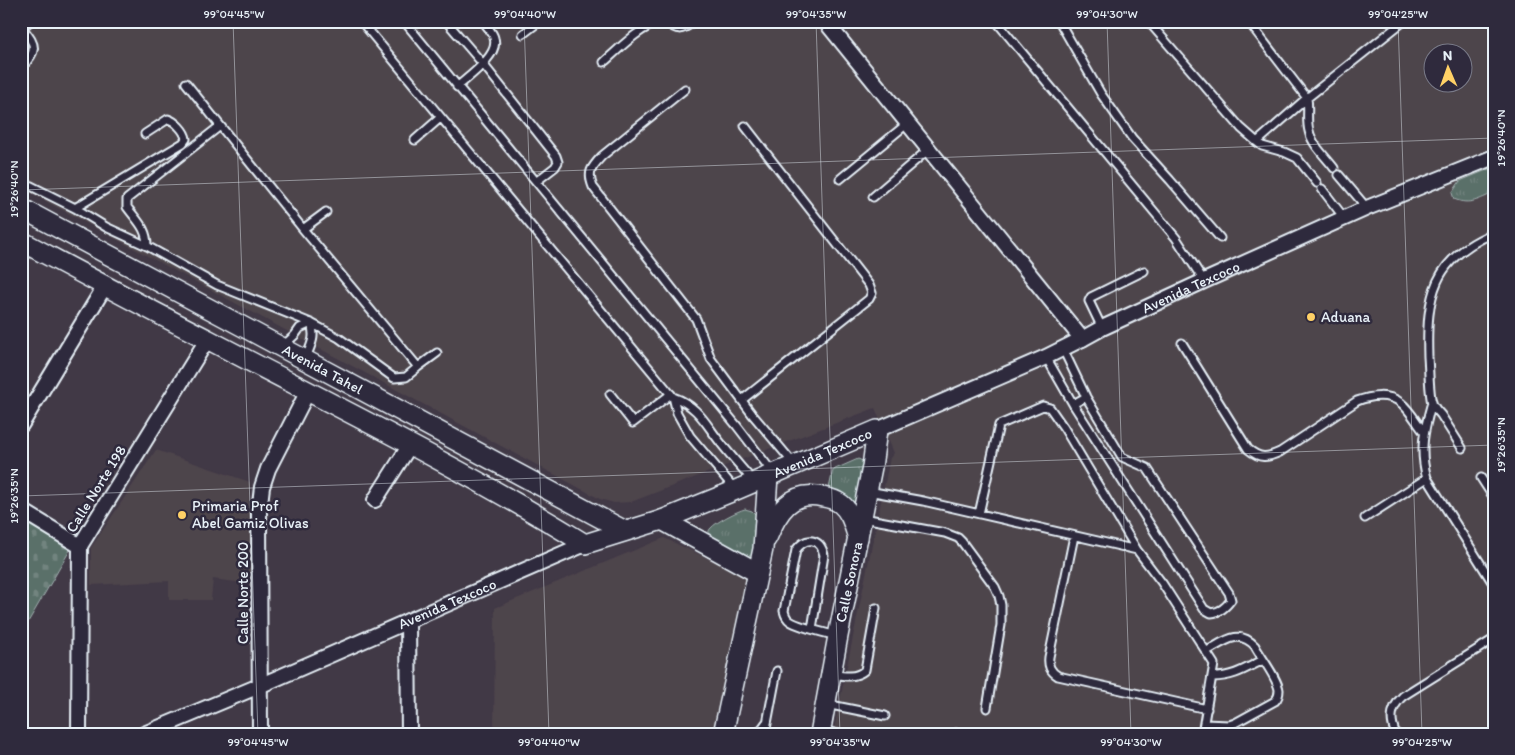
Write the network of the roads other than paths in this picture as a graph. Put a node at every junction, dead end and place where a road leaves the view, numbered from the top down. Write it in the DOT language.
graph roads {
  1 [pos="30,21"];
  2 [pos="361,21"];
  3 [pos="404,21"];
  4 [pos="446,21"];
  5 [pos="483,21"];
  6 [pos="540,21"];
  7 [pos="663,21"];
  8 [pos="694,21"];
  9 [pos="825,21"];
  10 [pos="996,21"];
  11 [pos="1059,21"];
  12 [pos="1148,21"];
  13 [pos="1248,21"];
  14 [pos="1404,21"];
  15 [pos="22,28"];
  16 [pos="523,34"];
  17 [pos="604,62"];
  18 [pos="483,64"];
  19 [pos="21,68"];
  20 [pos="186,83"];
  21 [pos="456,87"];
  22 [pos="685,89"];
  23 [pos="1307,98"];
  24 [pos="440,118"];
  25 [pos="908,123"];
  26 [pos="220,126"];
  27 [pos="745,126"];
  28 [pos="145,134"];
  29 [pos="415,140"];
  30 [pos="1257,142"];
  31 [pos="929,149"];
  32 [pos="1494,157"];
  33 [pos="1334,168"];
  34 [pos="1340,175"];
  35 [pos="840,179"];
  36 [pos="21,181"];
  37 [pos="537,181"];
  38 [pos="1317,183"];
  39 [pos="1322,189"];
  40 [pos="873,197"];
  41 [pos="21,208"];
  42 [pos="76,208"];
  43 [pos="1367,208"];
  44 [pos="326,212"];
  45 [pos="1345,219"];
  46 [pos="303,230"];
  47 [pos="1494,232"];
  48 [pos="1220,238"];
  49 [pos="21,240"];
  50 [pos="146,246"];
  51 [pos="1144,271"];
  52 [pos="1204,281"];
  53 [pos="105,286"];
  54 [pos="311,323"];
  55 [pos="1102,328"];
  56 [pos="207,340"];
  57 [pos="1082,340"];
  58 [pos="1182,343"];
  59 [pos="282,348"];
  60 [pos="1063,349"];
  61 [pos="437,353"];
  62 [pos="1046,357"];
  63 [pos="305,360"];
  64 [pos="418,367"];
  65 [pos="308,391"];
  66 [pos="610,394"];
  67 [pos="672,396"];
  68 [pos="1086,397"];
  69 [pos="742,400"];
  70 [pos="1432,402"];
  71 [pos="1073,404"];
  72 [pos="21,425"];
  73 [pos="877,430"];
  74 [pos="1424,432"];
  75 [pos="410,445"];
  76 [pos="1462,448"];
  77 [pos="1122,457"];
  78 [pos="794,464"];
  79 [pos="1110,464"];
  80 [pos="765,477"];
  81 [pos="1427,478"];
  82 [pos="1481,478"];
  83 [pos="736,490"];
  84 [pos="868,491"];
  85 [pos="1494,498"];
  86 [pos="375,500"];
  87 [pos="21,510"];
  88 [pos="979,514"];
  89 [pos="862,518"];
  90 [pos="1366,518"];
  91 [pos="662,520"];
  92 [pos="625,531"];
  93 [pos="1074,536"];
  94 [pos="858,538"];
  95 [pos="586,544"];
  96 [pos="80,546"];
  97 [pos="763,549"];
  98 [pos="1137,550"];
  99 [pos="758,573"];
  100 [pos="1494,585"];
  101 [pos="876,608"];
  102 [pos="408,621"];
  103 [pos="812,629"];
  104 [pos="838,636"];
  105 [pos="1494,638"];
  106 [pos="1207,651"];
  107 [pos="1263,660"];
  108 [pos="777,671"];
  109 [pos="832,674"];
  110 [pos="1213,677"];
  111 [pos="259,686"];
  112 [pos="826,704"];
  113 [pos="987,708"];
  114 [pos="1207,709"];
  115 [pos="885,716"];
  116 [pos="768,720"];
  117 [pos="1204,724"];
  118 [pos="826,732"];
  119 [pos="80,734"];
  120 [pos="144,734"];
  121 [pos="260,734"];
  122 [pos="409,734"];
  123 [pos="723,734"];
  124 [pos="758,734"];
  125 [pos="765,734"];
  126 [pos="1202,734"];
  127 [pos="1396,734"];
  1 -- 15 [label="lane"];
  2 -- 24 [label="lane"];
  3 -- 21 [label="lane"];
  4 -- 18 [label="lane"];
  5 -- 18 [label="lane"];
  6 -- 16 [label="lane"];
  7 -- 8 [label="lane"];
  7 -- 17 [label="lane"];
  9 -- 25 [label="street"];
  10 -- 52 [label="lane"];
  11 -- 48 [label="lane"];
  12 -- 30 [label="lane"];
  13 -- 23 [label="lane"];
  14 -- 23 [label="lane"];
  15 -- 19 [label="lane"];
  18 -- 21 [label="lane"];
  18 -- 37 [label="lane"];
  20 -- 26 [label="lane"];
  21 -- 37 [label="lane"];
  22 -- 69 [label="lane"];
  23 -- 30 [label="lane"];
  23 -- 33 [label="lane"];
  24 -- 29 [label="lane"];
  24 -- 67 [label="lane"];
  25 -- 31 [label="street"];
  25 -- 35 [label="lane"];
  26 -- 46 [label="lane"];
  26 -- 50 [label="lane"];
  27 -- 69 [label="lane"];
  28 -- 42 [label="lane"];
  30 -- 38 [label="lane"];
  31 -- 40 [label="lane"];
  31 -- 57 [label="street"];
  32 -- 43 [label="street, Avenida Texcoco"];
  34 -- 43 [label="lane"];
  36 -- 42 [label="lane"];
  37 -- 80 [label="lane"];
  39 -- 45 [label="lane"];
  41 -- 59 [label="street, Avenida Tahel"];
  42 -- 50 [label="lane"];
  43 -- 45 [label="street, Avenida Texcoco"];
  44 -- 46 [label="lane"];
  45 -- 52 [label="street, Avenida Texcoco"];
  46 -- 64 [label="lane"];
  47 -- 70 [label="lane"];
  49 -- 53 [label="street, Avenida Tahel"];
  50 -- 54 [label="lane"];
  51 -- 55 [label="lane"];
  52 -- 55 [label="street, Avenida Texcoco"];
  53 -- 56 [label="street, Avenida Tahel"];
  53 -- 72 [label="street"];
  54 -- 59 [label="lane"];
  54 -- 63 [label="lane"];
  54 -- 64 [label="lane"];
  55 -- 57 [label="street, Avenida Texcoco"];
  56 -- 65 [label="street, Avenida Tahel"];
  56 -- 96 [label="street, Calle Norte 198"];
  57 -- 60 [label="street, Avenida Texcoco"];
  58 -- 74 [label="lane"];
  59 -- 63 [label="street, Avenida Tahel"];
  60 -- 62 [label="street, Avenida Texcoco"];
  60 -- 68 [label="lane"];
  61 -- 64 [label="lane"];
  62 -- 71 [label="lane"];
  62 -- 73 [label="street, Avenida Texcoco"];
  63 -- 92 [label="street, Avenida Tahel"];
  65 -- 75 [label="street, Avenida Tahel"];
  65 -- 111 [label="street, Calle Norte 200"];
  66 -- 67 [label="lane"];
  67 -- 80 [label="lane"];
  67 -- 83 [label="lane"];
  68 -- 71 [label="lane"];
  68 -- 77 [label="lane"];
  69 -- 78 [label="lane"];
  70 -- 74 [label="lane"];
  70 -- 76 [label="lane"];
  71 -- 79 [label="lane"];
  73 -- 78 [label="street, Avenida Texcoco"];
  73 -- 84 [label="street, Calle Sonora"];
  74 -- 81 [label="lane"];
  75 -- 86 [label="street"];
  75 -- 95 [label="street, Avenida Tahel"];
  77 -- 79 [label="lane"];
  77 -- 79 [label="lane"];
  78 -- 80 [label="street, Avenida Texcoco"];
  80 -- 83 [label="street, Avenida Texcoco"];
  80 -- 97 [label="street"];
  81 -- 90 [label="lane"];
  81 -- 100 [label="lane"];
  82 -- 85 [label="lane"];
  83 -- 91 [label="street, Avenida Texcoco"];
  84 -- 88 [label="lane"];
  84 -- 89 [label="street, Calle Sonora"];
  87 -- 96 [label="street"];
  88 -- 93 [label="lane"];
  88 -- 98 [label="lane"];
  89 -- 94 [label="street, Calle Sonora"];
  89 -- 113 [label="lane"];
  91 -- 92 [label="street, Avenida Texcoco"];
  91 -- 99 [label="street"];
  92 -- 95 [label="street, Avenida Texcoco"];
  93 -- 98 [label="lane"];
  93 -- 114 [label="lane"];
  94 -- 97 [label="street"];
  94 -- 104 [label="street, Calle Sonora"];
  95 -- 102 [label="street, Avenida Texcoco"];
  96 -- 119 [label="street, Calle Norte 198"];
  97 -- 99 [label="street"];
  98 -- 106 [label="lane"];
  99 -- 123 [label="street"];
  101 -- 109 [label="lane"];
  102 -- 111 [label="street, Avenida Texcoco"];
  102 -- 122 [label="street"];
  103 -- 103 [label="lane"];
  103 -- 104 [label="lane"];
  104 -- 109 [label="street, Calle Sonora"];
  105 -- 127 [label="lane"];
  106 -- 107 [label="lane"];
  106 -- 110 [label="lane"];
  107 -- 110 [label="lane"];
  107 -- 117 [label="lane"];
  108 -- 116 [label="lane"];
  109 -- 112 [label="street, Calle Sonora"];
  110 -- 114 [label="lane"];
  111 -- 120 [label="street, Avenida Texcoco"];
  111 -- 121 [label="street, Calle Norte 200"];
  112 -- 115 [label="lane"];
  112 -- 118 [label="street, Calle Sonora"];
  114 -- 117 [label="lane"];
  116 -- 124 [label="lane"];
  116 -- 125 [label="lane"];
  117 -- 126 [label="lane"];
}
